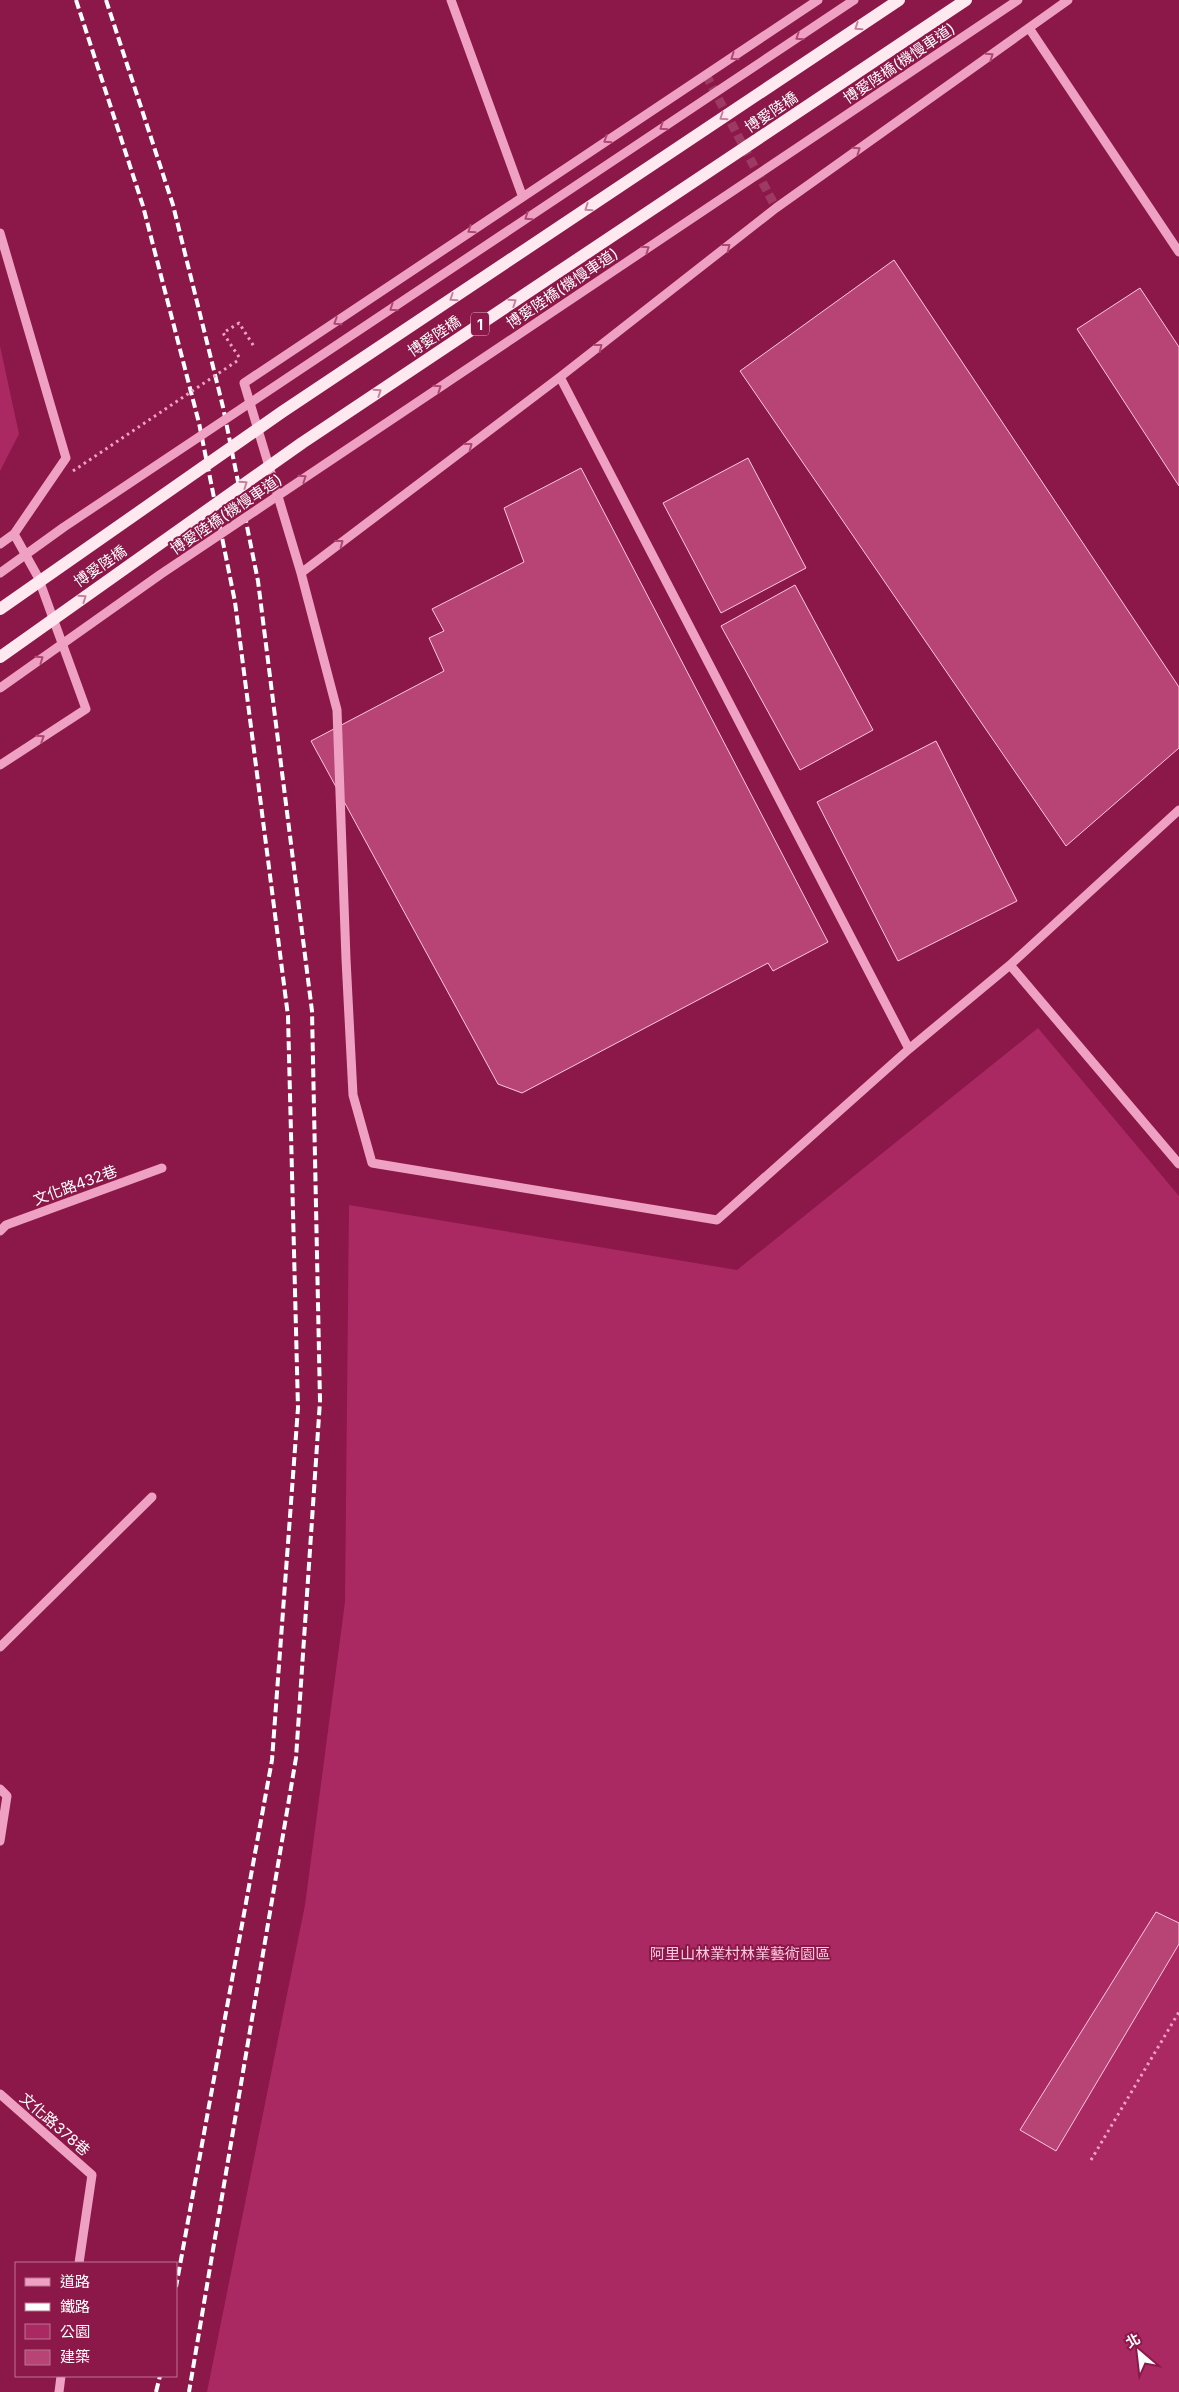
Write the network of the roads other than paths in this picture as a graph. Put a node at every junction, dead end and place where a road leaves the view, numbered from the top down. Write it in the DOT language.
graph roads {
  1 [pos="451,0"];
  2 [pos="818,0"];
  3 [pos="854,0"];
  4 [pos="899,0"];
  5 [pos="966,0"];
  6 [pos="1018,0"];
  7 [pos="1068,0"];
  8 [pos="1029,28"];
  9 [pos="522,196"];
  10 [pos="0,233"];
  11 [pos="1179,252"];
  12 [pos="560,377"];
  13 [pos="14,534"];
  14 [pos="0,544"];
  15 [pos="0,573"];
  16 [pos="301,573"];
  17 [pos="0,609"];
  18 [pos="0,657"];
  19 [pos="0,688"];
  20 [pos="0,765"];
  21 [pos="1179,810"];
  22 [pos="1010,966"];
  23 [pos="909,1049"];
  24 [pos="1179,1164"];
  25 [pos="162,1168"];
  26 [pos="0,1231"];
  27 [pos="152,1497"];
  28 [pos="0,1647"];
  29 [pos="0,1789"];
  30 [pos="0,1842"];
  31 [pos="0,2094"];
  32 [pos="79,2262"];
  33 [pos="61,2377"];
  34 [pos="59,2392"];
  1 -- 9 [label="street"];
  2 -- 9 [label="street, one-way"];
  3 -- 15 [label="street, one-way, bridge"];
  4 -- 17 [label="main road, 博愛陸橋 / 1, one-way, bridge"];
  18 -- 5 [label="main road, 博愛陸橋 / 1, one-way, bridge"];
  19 -- 6 [label="street, 博愛陸橋(機慢車道), one-way, bridge"];
  7 -- 8 [label="street"];
  8 -- 11 [label="street"];
  12 -- 8 [label="street, one-way"];
  9 -- 16 [label="street, one-way"];
  10 -- 13 [label="street"];
  16 -- 12 [label="street, one-way"];
  12 -- 23 [label="street"];
  13 -- 14 [label="street"];
  20 -- 13 [label="street, one-way"];
  16 -- 23 [label="street"];
  21 -- 22 [label="street"];
  22 -- 23 [label="street"];
  22 -- 24 [label="street"];
  25 -- 26 [label="street, 文化路432巷"];
  27 -- 28 [label="street"];
  29 -- 30 [label="street"];
  31 -- 32 [label="street, 文化路378巷"];
  33 -- 34 [label="street"];
}
